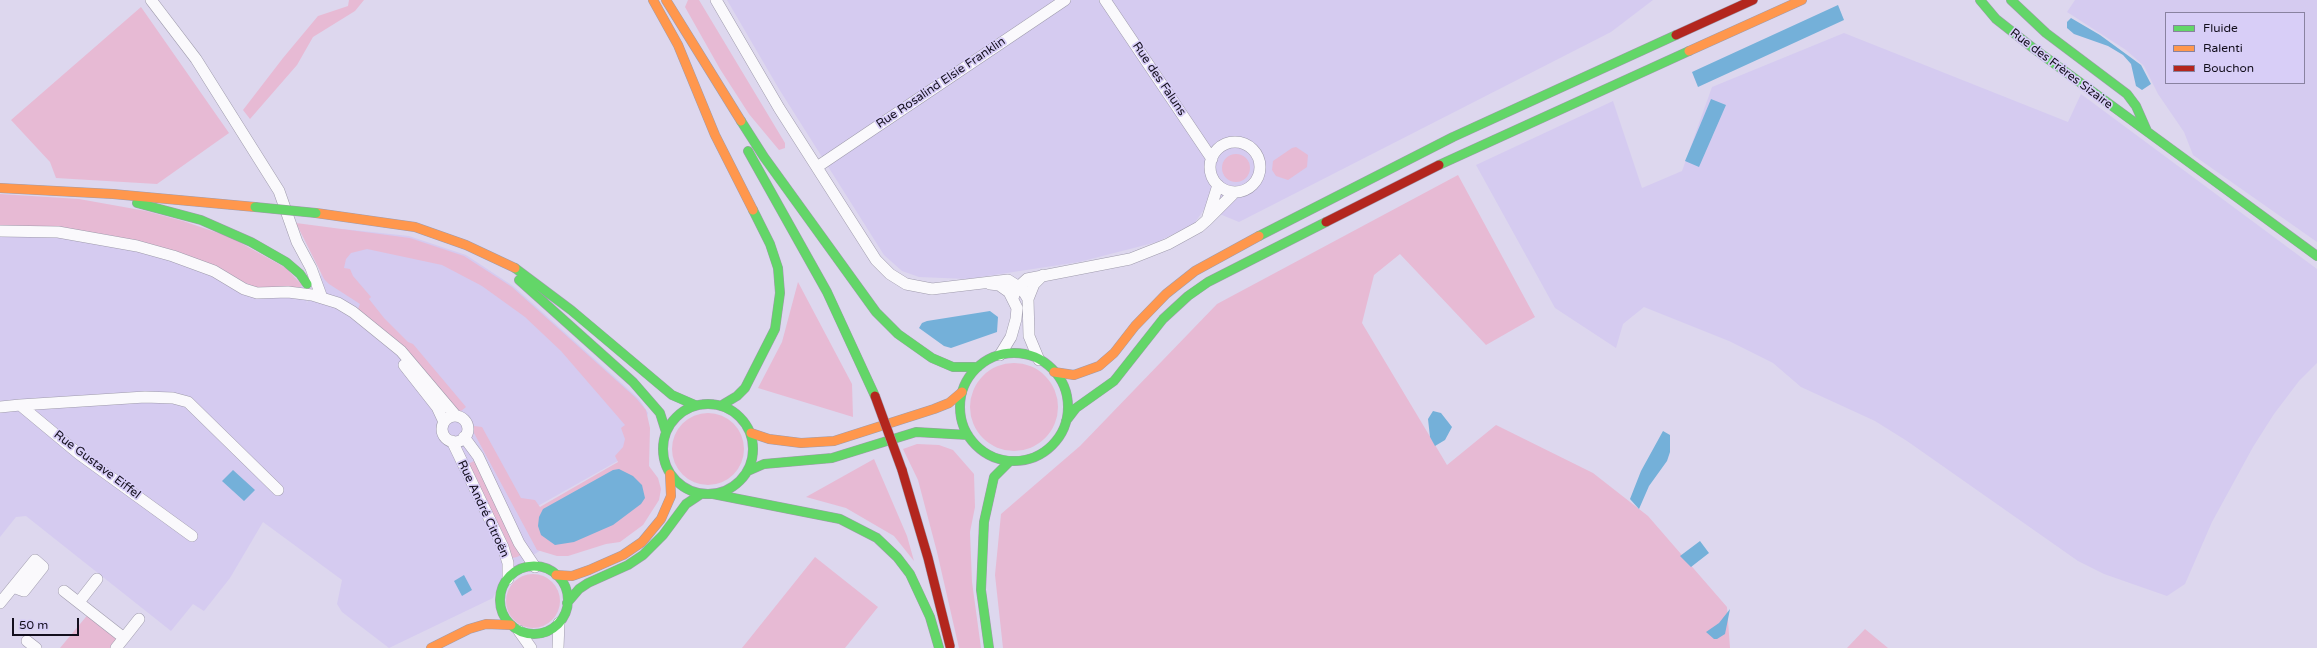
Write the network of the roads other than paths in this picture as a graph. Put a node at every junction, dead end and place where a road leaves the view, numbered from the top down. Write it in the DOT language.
graph roads {
  1 [pos="151,0"];
  2 [pos="653,0"];
  3 [pos="661,0"];
  4 [pos="666,0"];
  5 [pos="716,0"];
  6 [pos="1065,0"];
  7 [pos="1105,0"];
  8 [pos="1753,0"];
  9 [pos="1802,0"];
  10 [pos="1980,0"];
  11 [pos="2011,0"];
  12 [pos="2118,87"];
  13 [pos="2106,104"];
  14 [pos="2147,131"];
  15 [pos="1212,159"];
  16 [pos="817,167"];
  17 [pos="1218,185"];
  18 [pos="0,188"];
  19 [pos="1234,192"];
  20 [pos="113,194"];
  21 [pos="1207,220"];
  22 [pos="0,231"];
  23 [pos="488,256"];
  24 [pos="2317,256"];
  25 [pos="311,268"];
  26 [pos="1043,275"];
  27 [pos="988,283"];
  28 [pos="307,284"];
  29 [pos="1019,285"];
  30 [pos="317,297"];
  31 [pos="1013,298"];
  32 [pos="1028,299"];
  33 [pos="380,334"];
  34 [pos="1000,356"];
  35 [pos="1039,360"];
  36 [pos="978,367"];
  37 [pos="1054,372"];
  38 [pos="962,392"];
  39 [pos="20,405"];
  40 [pos="695,405"];
  41 [pos="722,405"];
  42 [pos="0,407"];
  43 [pos="456,416"];
  44 [pos="1066,421"];
  45 [pos="444,422"];
  46 [pos="666,432"];
  47 [pos="751,434"];
  48 [pos="968,434"];
  49 [pos="464,437"];
  50 [pos="452,441"];
  51 [pos="1010,461"];
  52 [pos="748,471"];
  53 [pos="670,474"];
  54 [pos="278,490"];
  55 [pos="701,494"];
  56 [pos="713,494"];
  57 [pos="192,536"];
  58 [pos="535,567"];
  59 [pos="556,575"];
  60 [pos="97,578"];
  61 [pos="508,579"];
  62 [pos="13,588"];
  63 [pos="64,591"];
  64 [pos="79,602"];
  65 [pos="0,603"];
  66 [pos="500,603"];
  67 [pos="568,603"];
  68 [pos="139,619"];
  69 [pos="559,623"];
  70 [pos="515,628"];
  71 [pos="470,629"];
  72 [pos="124,638"];
  73 [pos="27,641"];
  74 [pos="36,648"];
  75 [pos="116,648"];
  76 [pos="431,648"];
  77 [pos="531,648"];
  78 [pos="558,648"];
  79 [pos="939,648"];
  80 [pos="950,648"];
  81 [pos="989,648"];
  1 -- 25 [label="street"];
  2 -- 41 [label="main road"];
  3 -- 80 [label="main road, bridge"];
  4 -- 36 [label="main road"];
  5 -- 16 [label="street"];
  6 -- 16 [label="street, Rue Rosalind Elsie Franklin"];
  7 -- 15 [label="street, Rue des Faluns"];
  8 -- 37 [label="main road"];
  9 -- 44 [label="main road"];
  10 -- 13 [label="main road, Rue des Frères Sizaire"];
  11 -- 12 [label="main road, Rue des Frères Sizaire"];
  12 -- 13 [label="street"];
  12 -- 14 [label="main road, Rue des Frères Sizaire"];
  13 -- 14 [label="main road, Rue des Frères Sizaire"];
  14 -- 24 [label="main road, Rue des Frères Sizaire"];
  15 -- 17 [label="street"];
  15 -- 19 [label="street"];
  16 -- 27 [label="street"];
  17 -- 19 [label="street"];
  17 -- 21 [label="street"];
  18 -- 20 [label="main road"];
  19 -- 21 [label="street"];
  20 -- 23 [label="main road, bridge"];
  20 -- 28 [label="main road"];
  21 -- 26 [label="street"];
  22 -- 30 [label="street"];
  23 -- 40 [label="main road"];
  23 -- 46 [label="main road"];
  25 -- 28 [label="street"];
  25 -- 30 [label="street"];
  26 -- 29 [label="street"];
  26 -- 32 [label="street"];
  27 -- 29 [label="street"];
  27 -- 31 [label="street"];
  28 -- 30 [label="street"];
  29 -- 31 [label="street"];
  29 -- 32 [label="street"];
  30 -- 33 [label="street"];
  31 -- 34 [label="street"];
  32 -- 35 [label="street"];
  33 -- 43 [label="street"];
  33 -- 45 [label="street"];
  34 -- 35 [label="main road"];
  34 -- 36 [label="main road"];
  35 -- 37 [label="main road"];
  36 -- 38 [label="main road"];
  37 -- 44 [label="main road"];
  38 -- 47 [label="main road"];
  38 -- 48 [label="main road"];
  39 -- 42 [label="street"];
  39 -- 54 [label="street"];
  39 -- 57 [label="street, Rue Gustave Eiffel"];
  40 -- 41 [label="main road"];
  40 -- 46 [label="main road"];
  41 -- 47 [label="main road"];
  43 -- 45 [label="street"];
  43 -- 49 [label="street"];
  44 -- 51 [label="main road"];
  45 -- 50 [label="street"];
  46 -- 53 [label="main road"];
  47 -- 52 [label="main road"];
  48 -- 51 [label="main road"];
  48 -- 52 [label="main road"];
  49 -- 50 [label="street"];
  49 -- 58 [label="street, Rue André Citroën"];
  50 -- 61 [label="street, Rue André Citroën"];
  51 -- 81 [label="main road"];
  52 -- 56 [label="main road"];
  53 -- 55 [label="main road"];
  53 -- 59 [label="main road"];
  55 -- 56 [label="main road"];
  55 -- 67 [label="main road"];
  56 -- 79 [label="main road"];
  58 -- 59 [label="main road"];
  58 -- 61 [label="main road"];
  59 -- 67 [label="main road"];
  60 -- 64 [label="street"];
  61 -- 66 [label="main road"];
  62 -- 65 [label="street"];
  63 -- 64 [label="street"];
  64 -- 72 [label="street"];
  66 -- 70 [label="main road"];
  66 -- 71 [label="main road"];
  67 -- 69 [label="main road"];
  68 -- 72 [label="street"];
  69 -- 70 [label="main road"];
  69 -- 78 [label="street"];
  70 -- 71 [label="main road"];
  70 -- 77 [label="street"];
  71 -- 76 [label="main road"];
  72 -- 75 [label="street"];
  73 -- 74 [label="street"];
}
